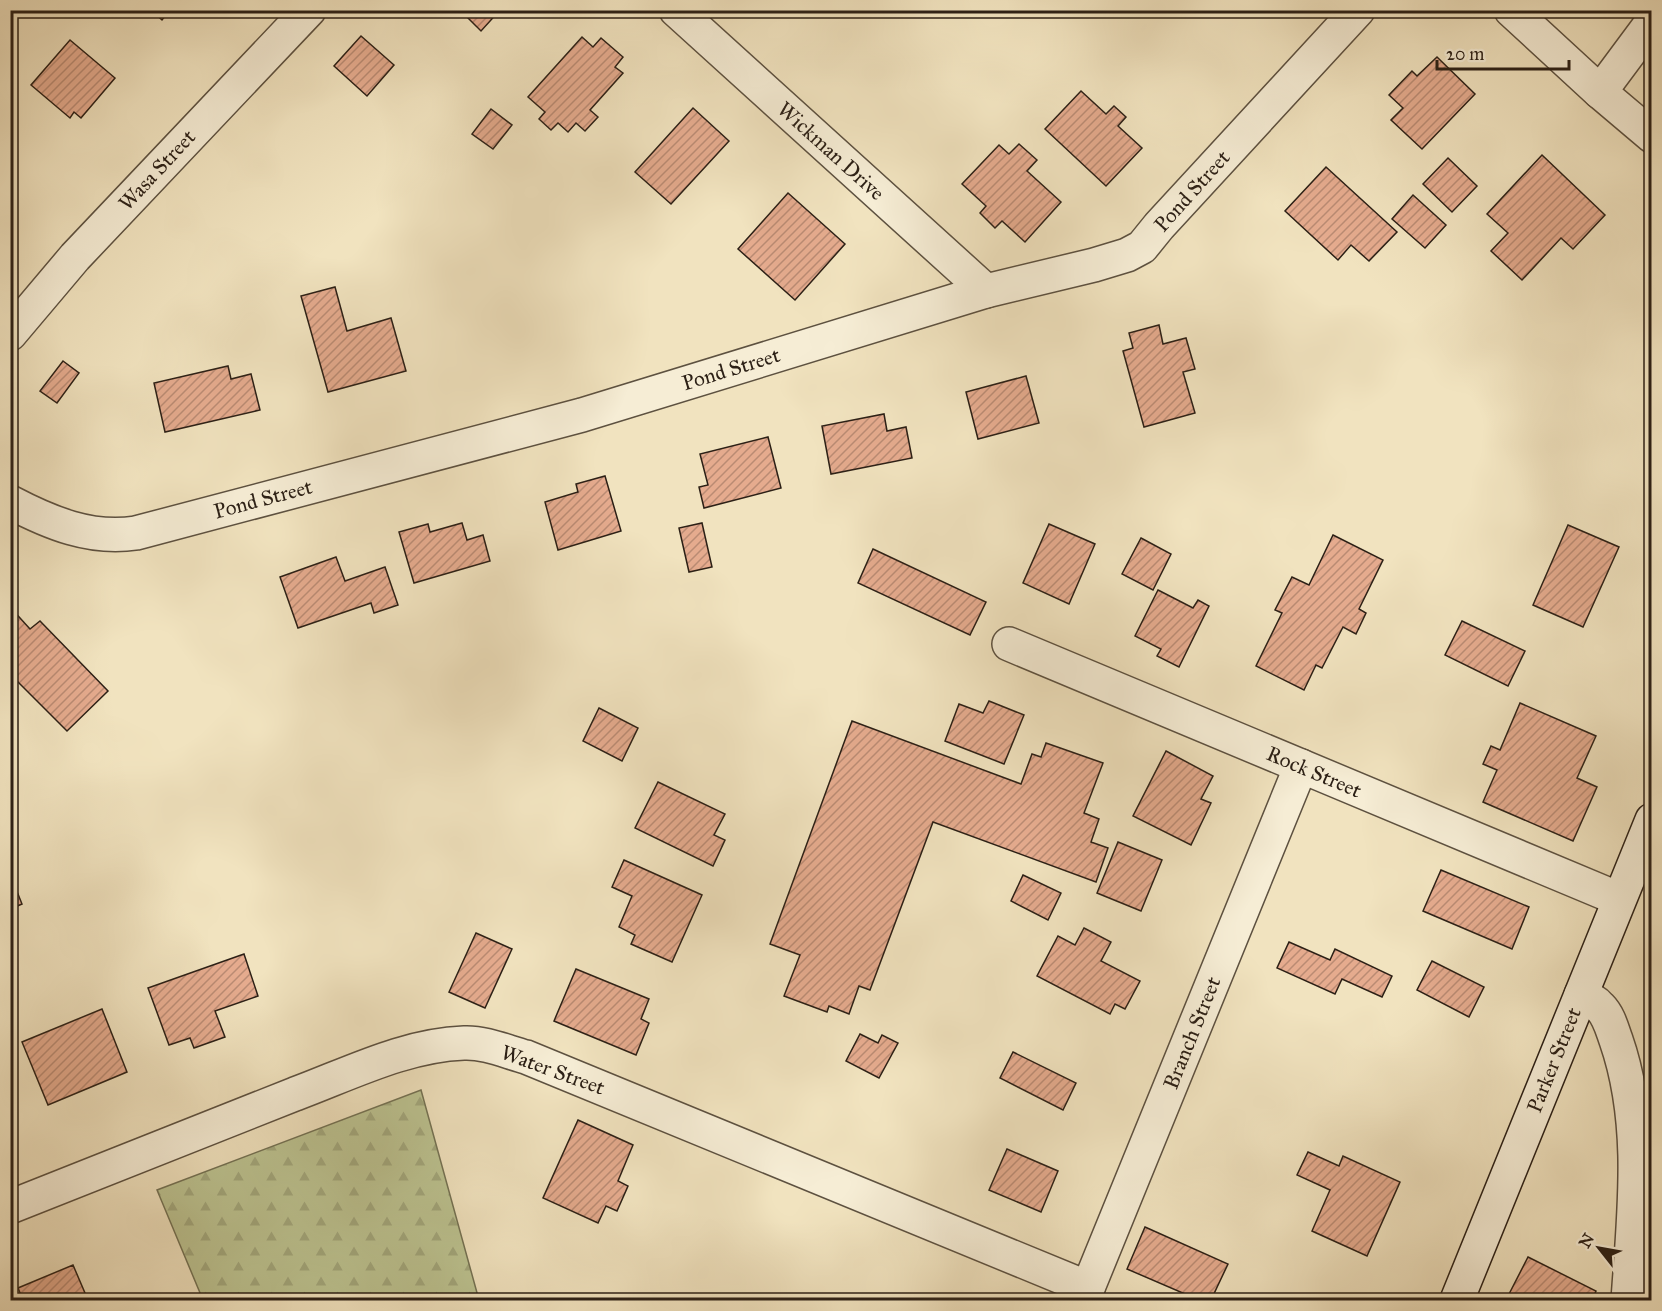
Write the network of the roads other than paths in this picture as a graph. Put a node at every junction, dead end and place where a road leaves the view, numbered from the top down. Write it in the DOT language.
graph roads {
  1 [pos="309,10"];
  2 [pos="675,10"];
  3 [pos="1358,10"];
  4 [pos="1511,10"];
  5 [pos="1652,22"];
  6 [pos="1599,92"];
  7 [pos="1652,136"];
  8 [pos="986,291"];
  9 [pos="10,334"];
  10 [pos="10,502"];
  11 [pos="1009,644"];
  12 [pos="1301,766"];
  13 [pos="1652,820"];
  14 [pos="1619,900"];
  15 [pos="1581,994"];
  16 [pos="10,1208"];
  17 [pos="1085,1294"];
  18 [pos="1457,1300"];
  19 [pos="1628,1300"];
  1 -- 9 [label="street, Wasa Street"];
  2 -- 8 [label="street, Wickman Drive"];
  3 -- 8 [label="street, Pond Street"];
  4 -- 6 [label="street"];
  5 -- 6 [label="street"];
  6 -- 7 [label="street"];
  8 -- 10 [label="street, Pond Street"];
  11 -- 12 [label="street, Rock Street"];
  12 -- 14 [label="street, Rock Street"];
  12 -- 17 [label="street, Branch Street"];
  13 -- 14 [label="street, Parker Street"];
  14 -- 15 [label="street, Parker Street"];
  15 -- 18 [label="street, Parker Street"];
  15 -- 19 [label="street"];
  16 -- 17 [label="street, Water Street"];
}
